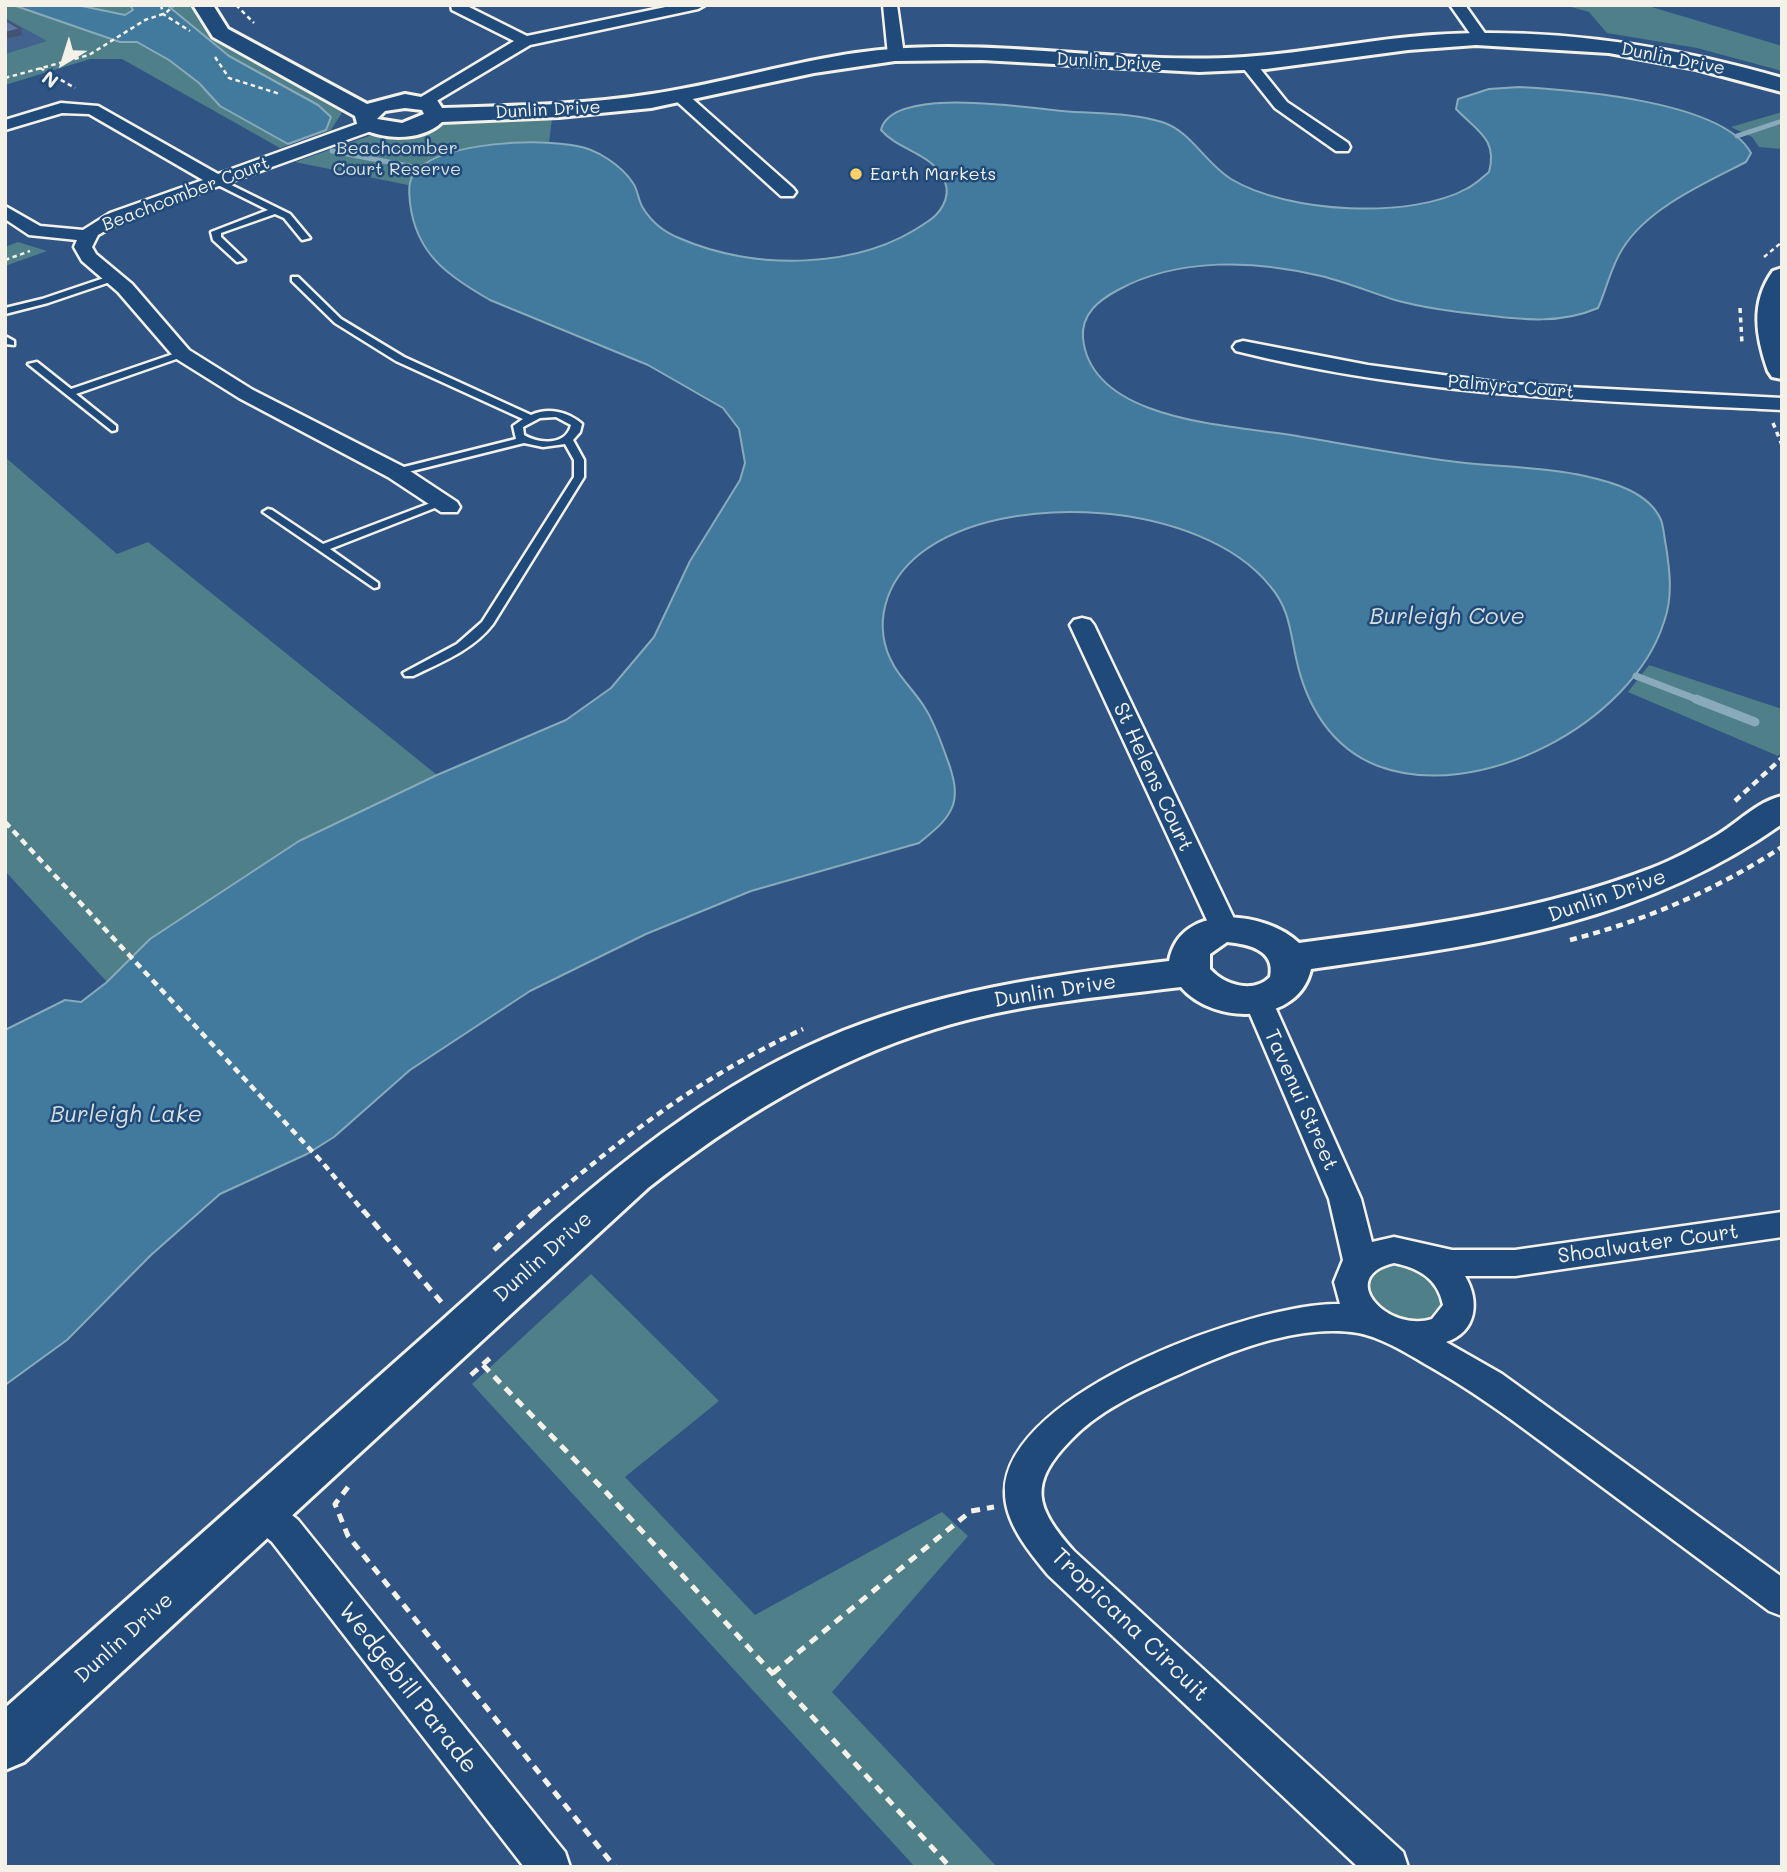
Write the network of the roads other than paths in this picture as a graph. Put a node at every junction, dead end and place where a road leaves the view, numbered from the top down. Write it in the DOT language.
graph roads {
  1 [pos="203,5"];
  2 [pos="225,5"];
  3 [pos="698,5"];
  4 [pos="890,5"];
  5 [pos="1457,5"];
  6 [pos="457,7"];
  7 [pos="1481,39"];
  8 [pos="525,41"];
  9 [pos="896,55"];
  10 [pos="1248,64"];
  11 [pos="1782,85"];
  12 [pos="680,96"];
  13 [pos="429,109"];
  14 [pos="369,119"];
  15 [pos="5,125"];
  16 [pos="1342,147"];
  17 [pos="217,181"];
  18 [pos="787,192"];
  19 [pos="276,210"];
  20 [pos="5,211"];
  21 [pos="88,236"];
  22 [pos="305,238"];
  23 [pos="240,260"];
  24 [pos="1782,276"];
  25 [pos="113,278"];
  26 [pos="295,279"];
  27 [pos="5,311"];
  28 [pos="1242,347"];
  29 [pos="182,354"];
  30 [pos="33,364"];
  31 [pos="1782,371"];
  32 [pos="70,393"];
  33 [pos="1782,404"];
  34 [pos="529,418"];
  35 [pos="112,428"];
  36 [pos="567,439"];
  37 [pos="523,440"];
  38 [pos="396,472"];
  39 [pos="445,505"];
  40 [pos="268,512"];
  41 [pos="321,549"];
  42 [pos="374,585"];
  43 [pos="1082,625"];
  44 [pos="409,673"];
  45 [pos="1782,807"];
  46 [pos="1225,929"];
  47 [pos="1290,958"];
  48 [pos="1191,972"];
  49 [pos="1258,1000"];
  50 [pos="1345,1199"];
  51 [pos="1782,1224"];
  52 [pos="1415,1254"];
  53 [pos="1515,1263"];
  54 [pos="1355,1272"];
  55 [pos="1455,1311"];
  56 [pos="1304,1320"];
  57 [pos="1388,1329"];
  58 [pos="1490,1384"];
  59 [pos="263,1513"];
  60 [pos="1782,1599"];
  61 [pos="5,1744"];
  62 [pos="550,1867"];
  63 [pos="1388,1867"];
  1 -- 14 [label="street"];
  2 -- 14 [label="street"];
  3 -- 8 [label="street"];
  4 -- 9 [label="street"];
  5 -- 7 [label="street"];
  6 -- 8 [label="street"];
  7 -- 10 [label="street, Dunlin Drive"];
  7 -- 11 [label="street, Dunlin Drive"];
  8 -- 13 [label="street"];
  9 -- 10 [label="street, Dunlin Drive"];
  9 -- 12 [label="street, Dunlin Drive"];
  10 -- 16 [label="street"];
  12 -- 13 [label="street, Dunlin Drive"];
  12 -- 18 [label="street"];
  13 -- 14 [label="street, Dunlin Drive"];
  14 -- 17 [label="street, Beachcomber Court"];
  15 -- 17 [label="street"];
  17 -- 19 [label="lane"];
  17 -- 21 [label="street, Beachcomber Court"];
  19 -- 22 [label="lane"];
  19 -- 23 [label="lane"];
  20 -- 21 [label="street"];
  21 -- 25 [label="street, Beachcomber Court"];
  24 -- 31 [label="street"];
  25 -- 27 [label="lane"];
  25 -- 29 [label="street, Beachcomber Court"];
  26 -- 34 [label="lane"];
  28 -- 33 [label="street, Palmyra Court"];
  29 -- 32 [label="lane"];
  29 -- 38 [label="street, Beachcomber Court"];
  30 -- 32 [label="lane"];
  32 -- 35 [label="lane"];
  34 -- 36 [label="lane"];
  34 -- 37 [label="lane"];
  36 -- 37 [label="lane"];
  36 -- 44 [label="lane"];
  37 -- 38 [label="lane"];
  38 -- 39 [label="street, Beachcomber Court"];
  39 -- 41 [label="lane"];
  40 -- 41 [label="lane"];
  41 -- 42 [label="lane"];
  43 -- 46 [label="street, St Helens Court"];
  45 -- 47 [label="street, Dunlin Drive"];
  46 -- 47 [label="street"];
  46 -- 48 [label="street"];
  47 -- 49 [label="street"];
  48 -- 49 [label="street"];
  48 -- 59 [label="street, Dunlin Drive"];
  49 -- 50 [label="street, Tavenui Street"];
  50 -- 52 [label="street"];
  50 -- 54 [label="street"];
  51 -- 53 [label="street, Shoalwater Court"];
  52 -- 53 [label="street"];
  52 -- 54 [label="street"];
  52 -- 55 [label="street"];
  53 -- 55 [label="street"];
  54 -- 56 [label="street"];
  54 -- 57 [label="street"];
  55 -- 57 [label="street"];
  55 -- 58 [label="street"];
  56 -- 57 [label="street"];
  56 -- 63 [label="street, Tropicana Circuit"];
  57 -- 58 [label="street"];
  58 -- 60 [label="street"];
  59 -- 61 [label="street, Dunlin Drive"];
  59 -- 62 [label="street, Wedgebill Parade"];
}
